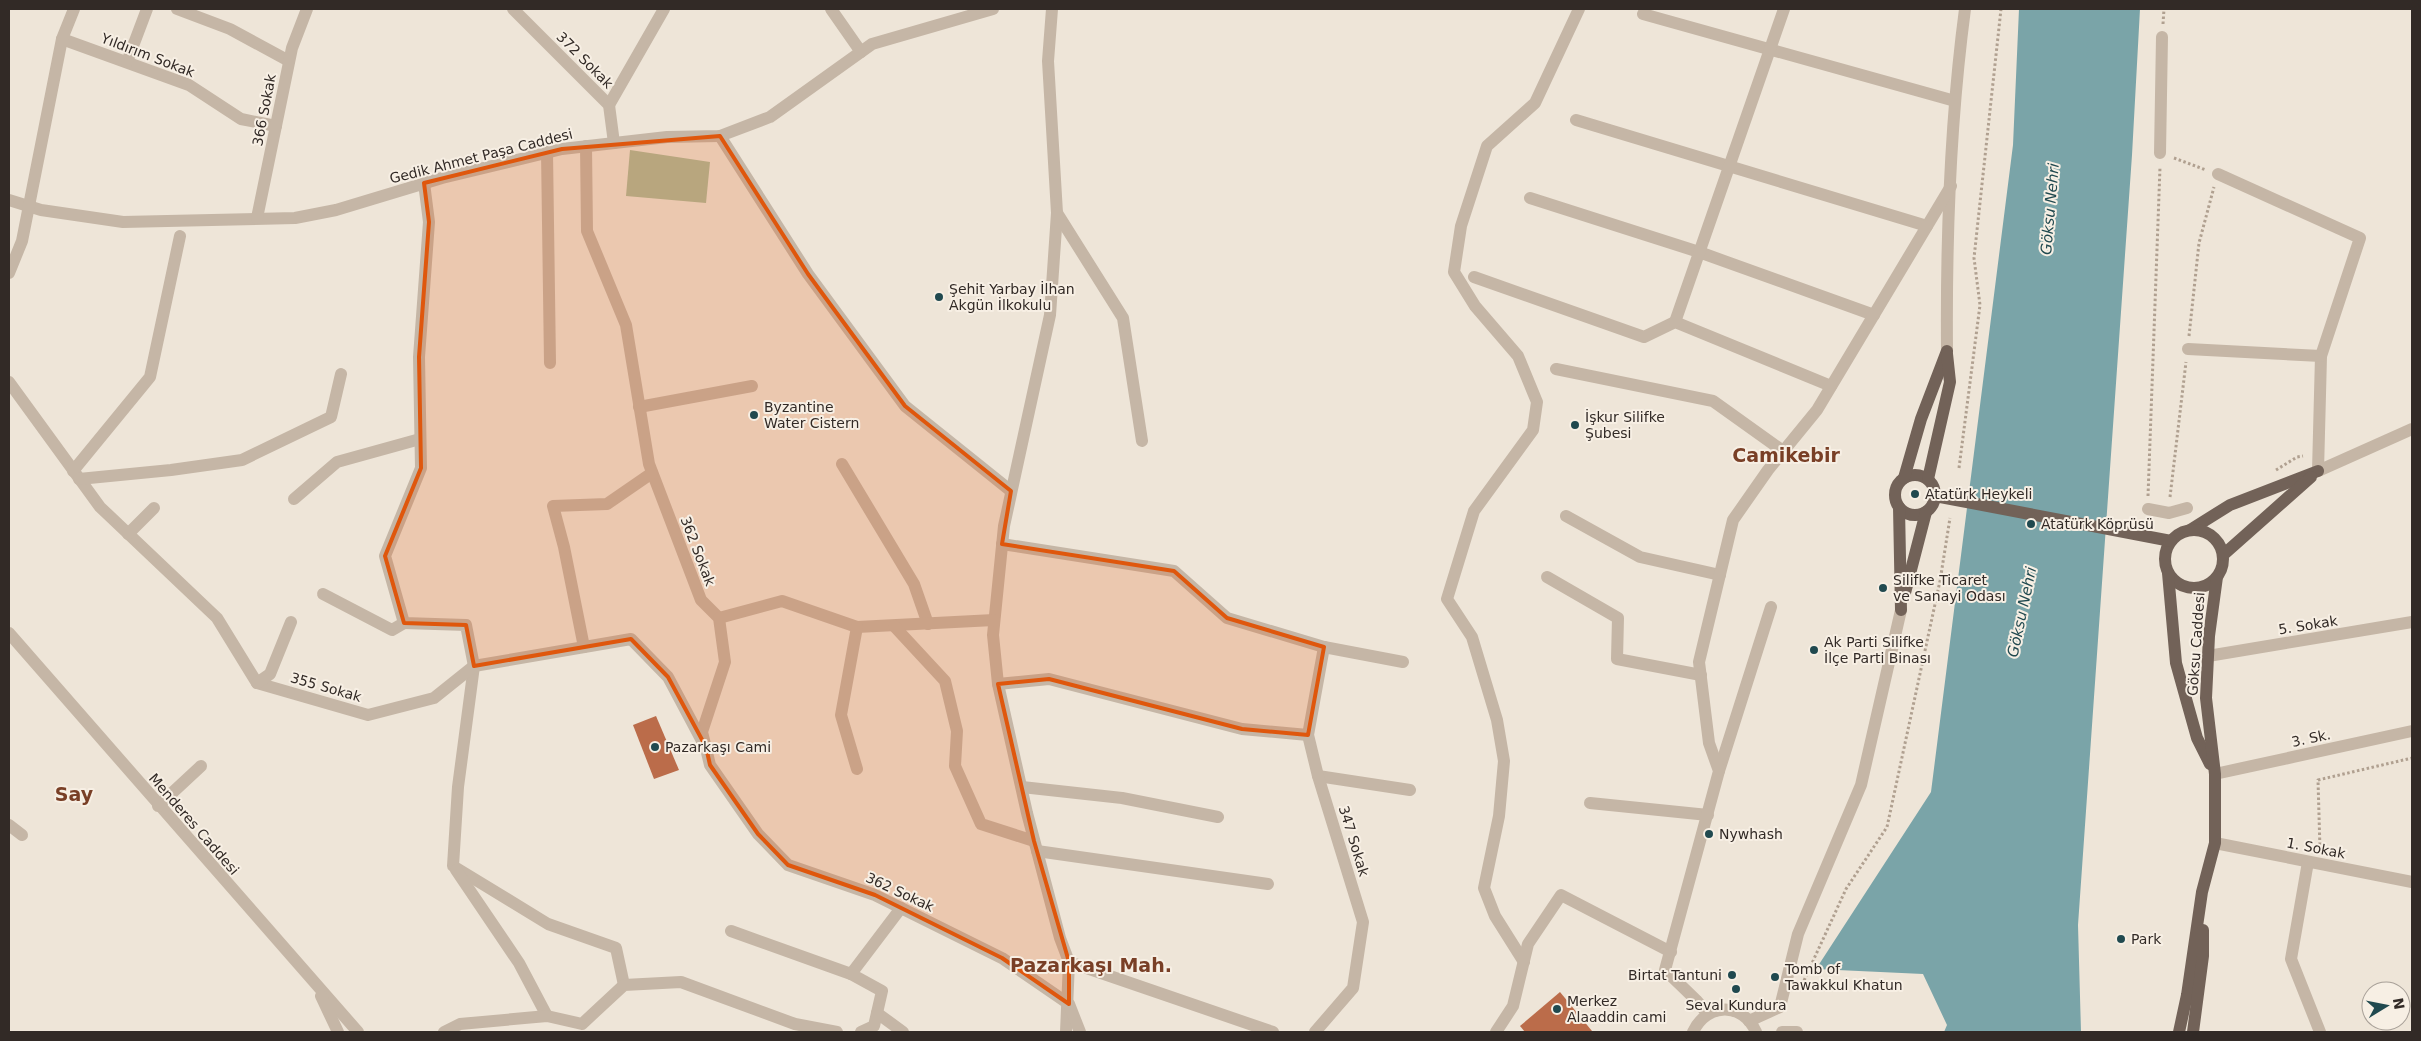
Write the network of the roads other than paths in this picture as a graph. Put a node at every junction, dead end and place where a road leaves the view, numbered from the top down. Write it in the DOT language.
graph roads {
  1 [pos="74,9"];
  2 [pos="148,9"];
  3 [pos="177,9"];
  4 [pos="307,9"];
  5 [pos="513,9"];
  6 [pos="664,9"];
  7 [pos="831,9"];
  8 [pos="993,9"];
  9 [pos="1052,9"];
  10 [pos="1579,9"];
  11 [pos="1784,9"];
  12 [pos="1965,9"];
  13 [pos="1643,14"];
  14 [pos="2162,37"];
  15 [pos="62,39"];
  16 [pos="1770,49"];
  17 [pos="861,52"];
  18 [pos="289,61"];
  19 [pos="127,62"];
  20 [pos="1955,101"];
  21 [pos="609,105"];
  22 [pos="1576,120"];
  23 [pos="276,126"];
  24 [pos="720,136"];
  25 [pos="614,143"];
  26 [pos="586,146"];
  27 [pos="547,152"];
  28 [pos="2160,153"];
  29 [pos="1729,166"];
  30 [pos="2218,174"];
  31 [pos="424,183"];
  32 [pos="1951,186"];
  33 [pos="1530,198"];
  34 [pos="9,200"];
  35 [pos="29,206"];
  36 [pos="1056,213"];
  37 [pos="257,218"];
  38 [pos="1927,226"];
  39 [pos="180,236"];
  40 [pos="1699,252"];
  41 [pos="9,273"];
  42 [pos="1474,277"];
  43 [pos="1874,315"];
  44 [pos="1675,322"];
  45 [pos="2188,349"];
  46 [pos="1947,351"];
  47 [pos="2321,356"];
  48 [pos="550,363"];
  49 [pos="1556,369"];
  50 [pos="341,374"];
  51 [pos="9,382"];
  52 [pos="752,386"];
  53 [pos="1832,386"];
  54 [pos="639,408"];
  55 [pos="2412,429"];
  56 [pos="420,439"];
  57 [pos="1142,441"];
  58 [pos="1783,452"];
  59 [pos="842,464"];
  60 [pos="2318,471"];
  61 [pos="652,473"];
  62 [pos="76,475"];
  63 [pos="1904,478"];
  64 [pos="1928,479"];
  65 [pos="1011,491"];
  66 [pos="1935,496"];
  67 [pos="294,499"];
  68 [pos="1899,507"];
  69 [pos="154,508"];
  70 [pos="2187,508"];
  71 [pos="2148,510"];
  72 [pos="1926,512"];
  73 [pos="1566,516"];
  74 [pos="2190,530"];
  75 [pos="128,534"];
  76 [pos="2171,541"];
  77 [pos="1002,544"];
  78 [pos="2223,555"];
  79 [pos="2168,573"];
  80 [pos="1720,575"];
  81 [pos="1547,577"];
  82 [pos="2217,577"];
  83 [pos="324,594"];
  84 [pos="1771,607"];
  85 [pos="1901,610"];
  86 [pos="718,618"];
  87 [pos="994,620"];
  88 [pos="291,622"];
  89 [pos="2412,622"];
  90 [pos="404,623"];
  91 [pos="928,624"];
  92 [pos="894,626"];
  93 [pos="857,627"];
  94 [pos="9,635"];
  95 [pos="584,647"];
  96 [pos="1324,647"];
  97 [pos="2208,656"];
  98 [pos="1403,662"];
  99 [pos="474,666"];
  100 [pos="1701,675"];
  101 [pos="256,683"];
  102 [pos="998,684"];
  103 [pos="2412,731"];
  104 [pos="1308,735"];
  105 [pos="706,747"];
  106 [pos="201,766"];
  107 [pos="857,769"];
  108 [pos="1720,771"];
  109 [pos="2215,774"];
  110 [pos="1318,776"];
  111 [pos="1022,787"];
  112 [pos="1410,790"];
  113 [pos="1590,803"];
  114 [pos="158,806"];
  115 [pos="1708,814"];
  116 [pos="1218,817"];
  117 [pos="9,824"];
  118 [pos="22,835"];
  119 [pos="2215,843"];
  120 [pos="1036,846"];
  121 [pos="2315,863"];
  122 [pos="453,866"];
  123 [pos="2412,882"];
  124 [pos="1268,884"];
  125 [pos="2202,892"];
  126 [pos="901,908"];
  127 [pos="731,931"];
  128 [pos="1670,952"];
  129 [pos="1069,962"];
  130 [pos="1524,962"];
  131 [pos="851,974"];
  132 [pos="314,983"];
  133 [pos="624,985"];
  134 [pos="1069,1004"];
  135 [pos="877,1013"];
  136 [pos="1708,1014"];
  137 [pos="547,1016"];
  138 [pos="1749,1020"];
  139 [pos="794,1028"];
  140 [pos="338,1032"];
  141 [pos="358,1032"];
  142 [pos="444,1032"];
  143 [pos="837,1032"];
  144 [pos="861,1032"];
  145 [pos="903,1032"];
  146 [pos="1066,1032"];
  147 [pos="1080,1032"];
  148 [pos="1274,1032"];
  149 [pos="1315,1032"];
  150 [pos="1496,1032"];
  151 [pos="1693,1032"];
  152 [pos="1756,1032"];
  153 [pos="2179,1032"];
  154 [pos="2193,1032"];
  155 [pos="2320,1032"];
  1 -- 15 [label="street"];
  2 -- 19 [label="street"];
  3 -- 18 [label="street"];
  4 -- 18 [label="street, 366 Sokak"];
  5 -- 21 [label="street, 372 Sokak"];
  6 -- 21 [label="street"];
  7 -- 17 [label="street"];
  8 -- 17 [label="street, Gedik Ahmet Paşa Caddesi"];
  9 -- 36 [label="street"];
  10 -- 130 [label="street"];
  11 -- 16 [label="street"];
  12 -- 20 [label="street"];
  13 -- 16 [label="street"];
  14 -- 28 [label="street"];
  15 -- 19 [label="street, Yıldırım Sokak"];
  15 -- 35 [label="street"];
  16 -- 20 [label="street"];
  16 -- 29 [label="street"];
  17 -- 24 [label="street, Gedik Ahmet Paşa Caddesi"];
  18 -- 23 [label="street, 366 Sokak"];
  19 -- 23 [label="street, Yıldırım Sokak"];
  20 -- 32 [label="street"];
  21 -- 25 [label="street, 372 Sokak"];
  22 -- 29 [label="street"];
  23 -- 37 [label="street, 366 Sokak"];
  24 -- 25 [label="street, Gedik Ahmet Paşa Caddesi"];
  24 -- 65 [label="street"];
  25 -- 26 [label="street, Gedik Ahmet Paşa Caddesi"];
  26 -- 27 [label="street, Gedik Ahmet Paşa Caddesi"];
  26 -- 54 [label="street, 362 Sokak"];
  27 -- 31 [label="street, Gedik Ahmet Paşa Caddesi"];
  27 -- 48 [label="street"];
  29 -- 38 [label="street"];
  29 -- 40 [label="street"];
  30 -- 47 [label="street"];
  31 -- 37 [label="street, Gedik Ahmet Paşa Caddesi"];
  31 -- 56 [label="street"];
  32 -- 38 [label="street"];
  32 -- 46 [label="street"];
  33 -- 40 [label="street"];
  34 -- 35 [label="street, Gedik Ahmet Paşa Caddesi"];
  35 -- 37 [label="street, Gedik Ahmet Paşa Caddesi"];
  35 -- 41 [label="street"];
  36 -- 57 [label="street"];
  36 -- 65 [label="street"];
  38 -- 43 [label="street"];
  39 -- 62 [label="street"];
  40 -- 43 [label="street"];
  40 -- 44 [label="street"];
  42 -- 44 [label="street"];
  43 -- 53 [label="street"];
  44 -- 53 [label="street"];
  45 -- 47 [label="street"];
  46 -- 63 [label="main road"];
  46 -- 64 [label="main road"];
  47 -- 60 [label="street"];
  49 -- 58 [label="street"];
  50 -- 62 [label="street"];
  51 -- 62 [label="street"];
  52 -- 54 [label="street"];
  53 -- 58 [label="street"];
  54 -- 61 [label="street, 362 Sokak"];
  55 -- 60 [label="street"];
  56 -- 67 [label="street"];
  56 -- 90 [label="street"];
  58 -- 80 [label="street"];
  59 -- 91 [label="street"];
  60 -- 74 [label="main road"];
  60 -- 78 [label="main road"];
  61 -- 86 [label="street, 362 Sokak"];
  61 -- 95 [label="street"];
  62 -- 75 [label="street"];
  63 -- 64 [label="main road"];
  63 -- 68 [label="main road"];
  64 -- 66 [label="main road"];
  65 -- 77 [label="street"];
  66 -- 72 [label="main road"];
  66 -- 76 [label="main road, bridge"];
  68 -- 72 [label="main road"];
  68 -- 85 [label="main road"];
  69 -- 75 [label="street"];
  70 -- 71 [label="street"];
  72 -- 85 [label="main road"];
  73 -- 80 [label="street"];
  74 -- 76 [label="main road"];
  74 -- 78 [label="main road"];
  75 -- 101 [label="street"];
  76 -- 79 [label="main road"];
  77 -- 87 [label="street"];
  77 -- 96 [label="street"];
  78 -- 82 [label="main road"];
  79 -- 82 [label="main road"];
  79 -- 109 [label="main road, Göksu Caddesi"];
  80 -- 100 [label="street"];
  81 -- 100 [label="street"];
  82 -- 97 [label="main road, Göksu Caddesi"];
  83 -- 90 [label="street"];
  84 -- 108 [label="street"];
  85 -- 138 [label="street"];
  86 -- 93 [label="street"];
  86 -- 105 [label="street, 362 Sokak"];
  87 -- 91 [label="street"];
  87 -- 102 [label="street"];
  88 -- 101 [label="street"];
  89 -- 97 [label="street, 5. Sokak"];
  90 -- 99 [label="street"];
  91 -- 92 [label="street"];
  92 -- 93 [label="street"];
  92 -- 120 [label="street"];
  93 -- 107 [label="street"];
  94 -- 114 [label="street, Menderes Caddesi"];
  95 -- 99 [label="street, 355 Sokak"];
  95 -- 105 [label="street, 355 Sokak"];
  96 -- 98 [label="street"];
  96 -- 104 [label="street, 347 Sokak"];
  97 -- 109 [label="main road, Göksu Caddesi"];
  99 -- 101 [label="street, 355 Sokak"];
  99 -- 122 [label="street"];
  100 -- 108 [label="street"];
  102 -- 104 [label="street"];
  102 -- 111 [label="street"];
  103 -- 109 [label="street, 3. Sk."];
  104 -- 110 [label="street, 347 Sokak"];
  105 -- 126 [label="street, 362 Sokak"];
  106 -- 114 [label="street"];
  108 -- 115 [label="street"];
  109 -- 119 [label="main road, Göksu Caddesi"];
  110 -- 112 [label="street"];
  110 -- 149 [label="street, 347 Sokak"];
  111 -- 116 [label="street"];
  111 -- 120 [label="street"];
  113 -- 115 [label="street"];
  114 -- 132 [label="street, Menderes Caddesi"];
  115 -- 128 [label="street"];
  117 -- 118 [label="street"];
  119 -- 121 [label="street, 1. Sokak"];
  119 -- 125 [label="main road, Göksu Caddesi"];
  120 -- 124 [label="street"];
  120 -- 129 [label="street"];
  121 -- 123 [label="street, 1. Sokak"];
  121 -- 155 [label="street"];
  122 -- 133 [label="street"];
  122 -- 137 [label="street"];
  125 -- 153 [label="main road, Göksu Caddesi"];
  125 -- 154 [label="main road, Göksu Caddesi"];
  126 -- 131 [label="street"];
  126 -- 134 [label="street, 362 Sokak"];
  127 -- 131 [label="street"];
  128 -- 130 [label="street"];
  128 -- 136 [label="street"];
  129 -- 134 [label="street"];
  129 -- 148 [label="street"];
  130 -- 150 [label="street"];
  131 -- 135 [label="street"];
  132 -- 140 [label="street"];
  132 -- 141 [label="street, Menderes Caddesi"];
  133 -- 137 [label="street"];
  133 -- 139 [label="street"];
  134 -- 146 [label="street"];
  134 -- 147 [label="street"];
  135 -- 144 [label="street"];
  135 -- 145 [label="street"];
  136 -- 138 [label="street"];
  136 -- 151 [label="street"];
  137 -- 142 [label="street"];
  138 -- 152 [label="street"];
  139 -- 143 [label="street"];
}
